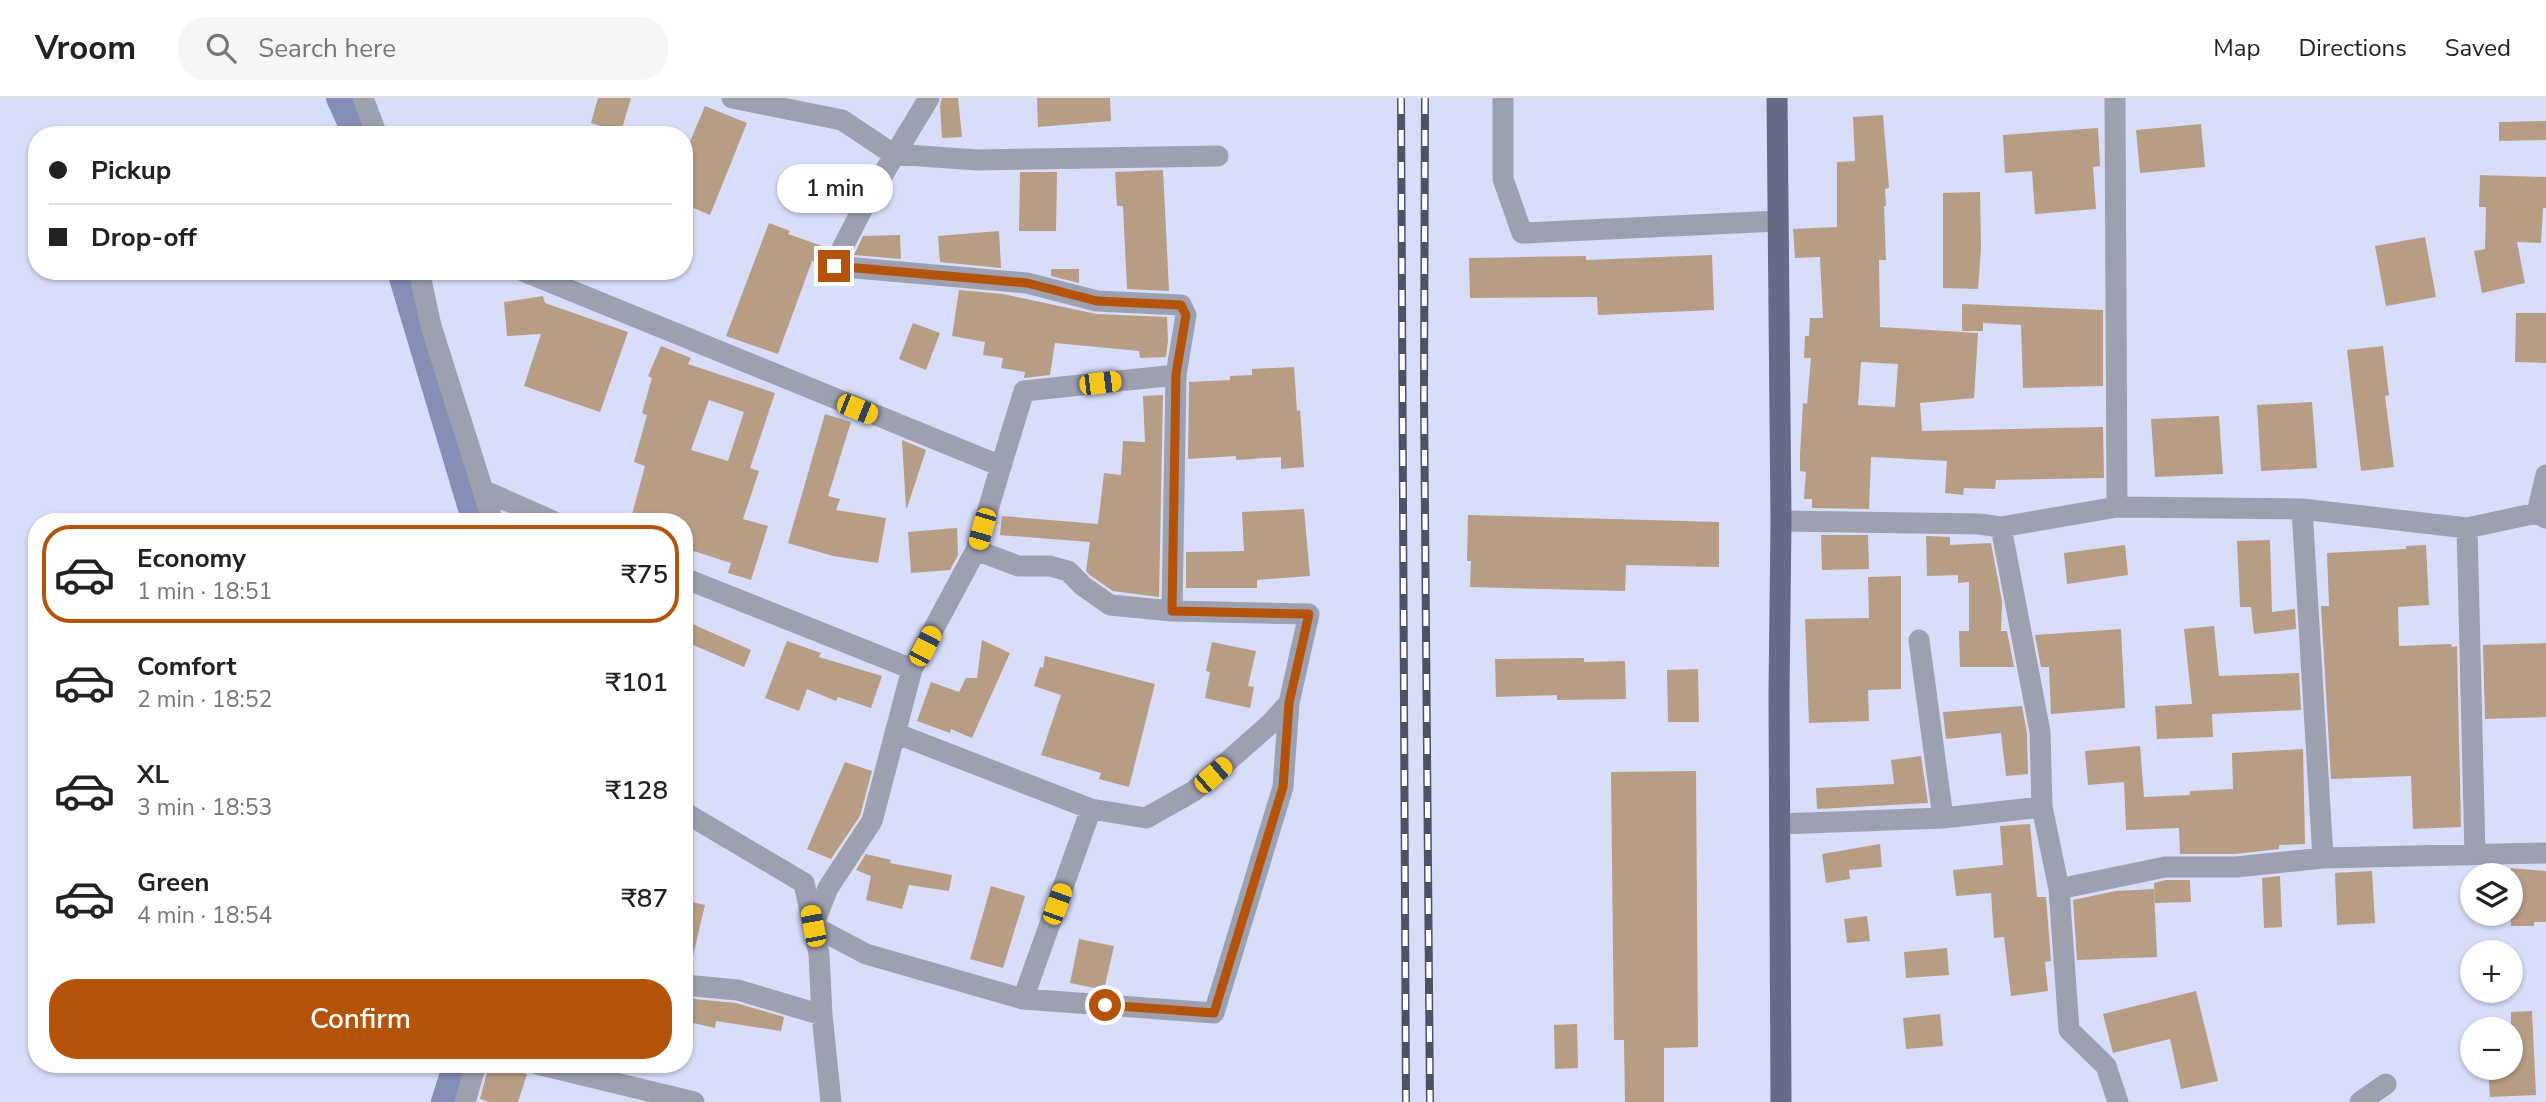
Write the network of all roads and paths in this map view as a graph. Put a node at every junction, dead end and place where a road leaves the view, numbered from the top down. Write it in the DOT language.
graph roads {
  1 [pos="363,98"];
  2 [pos="732,98"];
  3 [pos="929,98"];
  4 [pos="1503,98"];
  5 [pos="1777,98"];
  6 [pos="2115,98"];
  7 [pos="374,126"];
  8 [pos="893,154"];
  9 [pos="1219,156"];
  10 [pos="1779,221"];
  11 [pos="421,280"];
  12 [pos="545,280"];
  13 [pos="1176,374"];
  14 [pos="1001,466"];
  15 [pos="2546,475"];
  16 [pos="485,491"];
  17 [pos="2117,507"];
  18 [pos="2302,509"];
  19 [pos="491,513"];
  20 [pos="535,513"];
  21 [pos="2541,516"];
  22 [pos="1781,522"];
  23 [pos="2001,527"];
  24 [pos="2467,528"];
  25 [pos="976,550"];
  26 [pos="693,582"];
  27 [pos="1172,611"];
  28 [pos="1919,640"];
  29 [pos="912,669"];
  30 [pos="1289,703"];
  31 [pos="895,733"];
  32 [pos="2042,807"];
  33 [pos="1091,809"];
  34 [pos="693,817"];
  35 [pos="1943,818"];
  36 [pos="1780,824"];
  37 [pos="2546,853"];
  38 [pos="2475,854"];
  39 [pos="2323,858"];
  40 [pos="2059,889"];
  41 [pos="813,926"];
  42 [pos="693,986"];
  43 [pos="1023,999"];
  44 [pos="822,1015"];
  45 [pos="473,1073"];
  46 [pos="574,1073"];
  47 [pos="2386,1084"];
  48 [pos="465,1102"];
  49 [pos="694,1102"];
  50 [pos="831,1102"];
  51 [pos="1781,1102"];
  52 [pos="2118,1102"];
  53 [pos="2360,1102"];
  1 -- 7 [label="street"];
  2 -- 8 [label="street"];
  3 -- 8 [label="street"];
  4 -- 10 [label="street"];
  5 -- 10 [label="main road"];
  6 -- 17 [label="street"];
  8 -- 9 [label="street"];
  8 -- 13 [label="street"];
  10 -- 22 [label="main road"];
  11 -- 16 [label="street"];
  12 -- 14 [label="street"];
  13 -- 14 [label="street"];
  13 -- 27 [label="street"];
  14 -- 25 [label="street"];
  15 -- 21 [label="street"];
  16 -- 19 [label="street"];
  16 -- 20 [label="street"];
  17 -- 18 [label="street"];
  17 -- 23 [label="street"];
  18 -- 24 [label="street"];
  18 -- 39 [label="street"];
  21 -- 24 [label="street"];
  22 -- 23 [label="street"];
  22 -- 36 [label="main road"];
  23 -- 32 [label="street"];
  24 -- 38 [label="street"];
  25 -- 27 [label="street"];
  25 -- 29 [label="street"];
  26 -- 29 [label="street"];
  27 -- 30 [label="street"];
  28 -- 35 [label="street"];
  29 -- 31 [label="street"];
  30 -- 33 [label="street"];
  30 -- 43 [label="street"];
  31 -- 33 [label="street"];
  31 -- 41 [label="street"];
  32 -- 35 [label="street"];
  32 -- 40 [label="street"];
  33 -- 43 [label="street"];
  34 -- 41 [label="street"];
  35 -- 36 [label="street"];
  36 -- 51 [label="main road"];
  37 -- 38 [label="street"];
  38 -- 39 [label="street"];
  39 -- 40 [label="street"];
  40 -- 52 [label="street"];
  41 -- 43 [label="street"];
  41 -- 44 [label="street"];
  42 -- 44 [label="street"];
  44 -- 50 [label="street"];
  45 -- 48 [label="street"];
  46 -- 49 [label="street"];
  47 -- 53 [label="street"];
}
